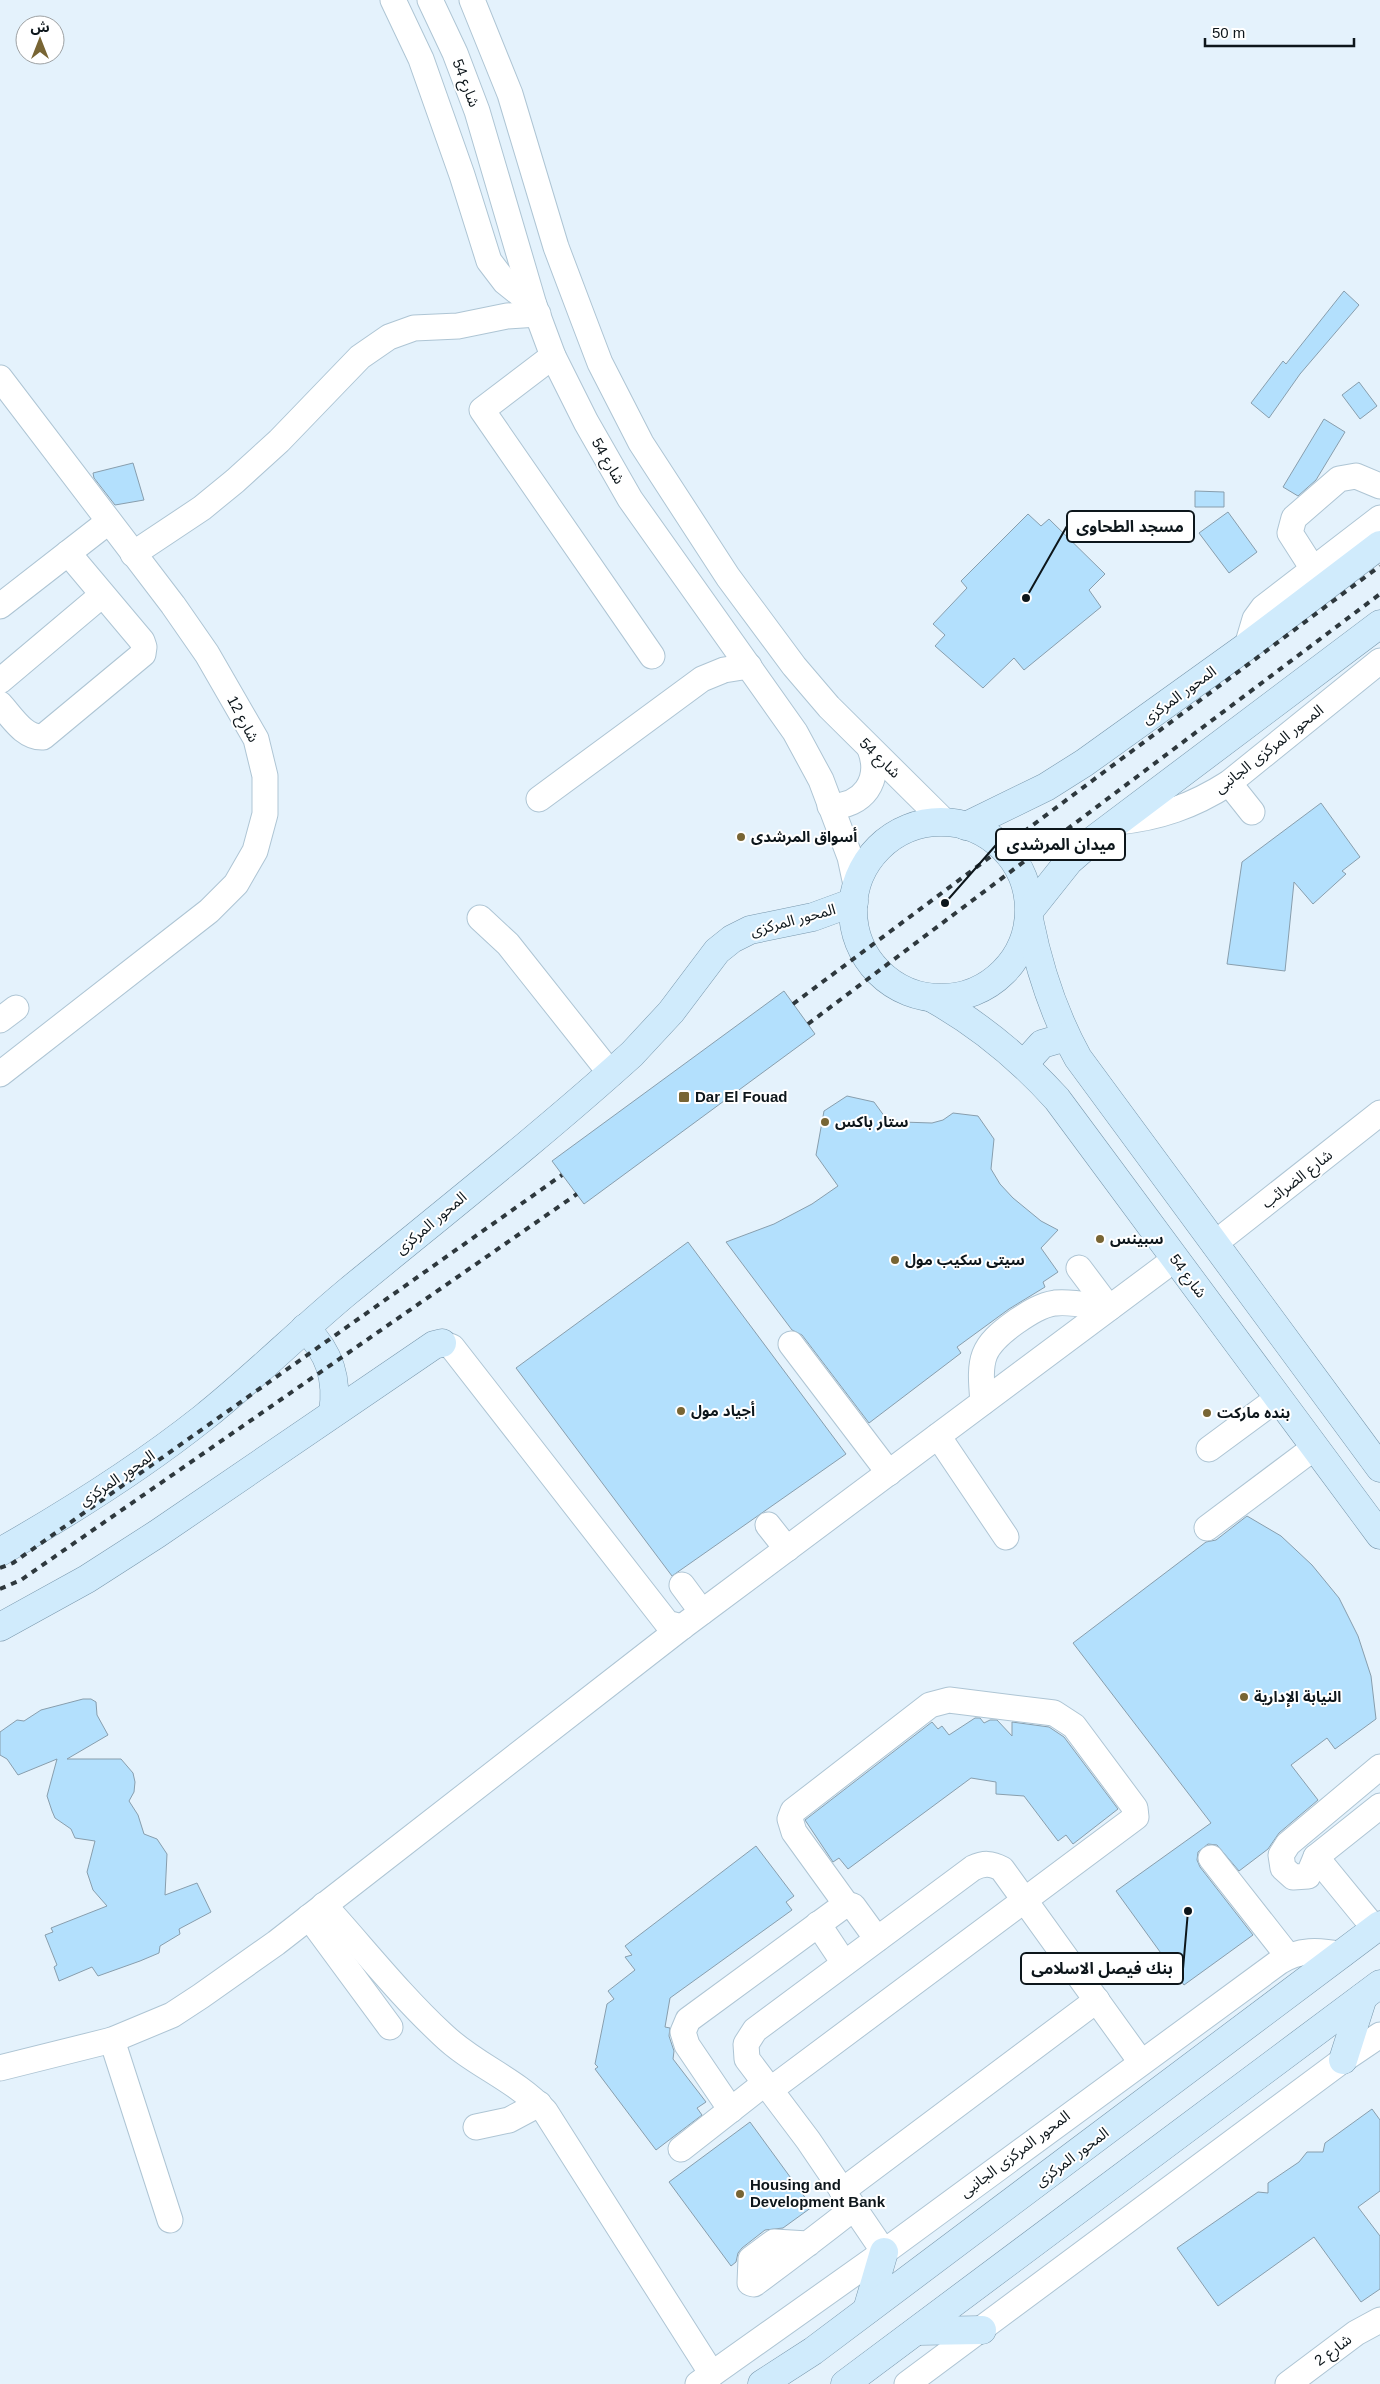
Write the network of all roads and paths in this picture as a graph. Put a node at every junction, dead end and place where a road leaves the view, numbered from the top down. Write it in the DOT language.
graph roads {
  1 [pos="393,0"];
  2 [pos="430,0"];
  3 [pos="472,0"];
  4 [pos="536,310"];
  5 [pos="553,356"];
  6 [pos="0,378"];
  7 [pos="1380,486"];
  8 [pos="1380,518"];
  9 [pos="108,522"];
  10 [pos="1380,545"];
  11 [pos="68,553"];
  12 [pos="133,554"];
  13 [pos="1318,578"];
  14 [pos="102,595"];
  15 [pos="0,606"];
  16 [pos="1380,624"];
  17 [pos="652,656"];
  18 [pos="1380,661"];
  19 [pos="749,666"];
  20 [pos="0,681"];
  21 [pos="0,704"];
  22 [pos="870,749"];
  23 [pos="1229,783"];
  24 [pos="539,799"];
  25 [pos="830,806"];
  26 [pos="1252,812"];
  27 [pos="1117,822"];
  28 [pos="955,824"];
  29 [pos="856,893"];
  30 [pos="1029,914"];
  31 [pos="480,918"];
  32 [pos="932,998"];
  33 [pos="1066,1036"];
  34 [pos="1024,1064"];
  35 [pos="0,1074"];
  36 [pos="611,1074"];
  37 [pos="1380,1113"];
  38 [pos="1214,1244"];
  39 [pos="1175,1259"];
  40 [pos="1079,1268"];
  41 [pos="1108,1308"];
  42 [pos="306,1328"];
  43 [pos="442,1342"];
  44 [pos="791,1344"];
  45 [pos="1278,1398"];
  46 [pos="983,1402"];
  47 [pos="333,1413"];
  48 [pos="938,1436"];
  49 [pos="1314,1447"];
  50 [pos="1210,1449"];
  51 [pos="1380,1468"];
  52 [pos="889,1473"];
  53 [pos="768,1525"];
  54 [pos="1207,1528"];
  55 [pos="1380,1535"];
  56 [pos="1006,1538"];
  57 [pos="786,1549"];
  58 [pos="0,1552"];
  59 [pos="682,1585"];
  60 [pos="702,1612"];
  61 [pos="682,1627"];
  62 [pos="0,1628"];
  63 [pos="1380,1767"];
  64 [pos="1380,1806"];
  65 [pos="1316,1857"];
  66 [pos="1211,1858"];
  67 [pos="1024,1900"];
  68 [pos="846,1904"];
  69 [pos="317,1911"];
  70 [pos="818,1924"];
  71 [pos="1377,1927"];
  72 [pos="877,1939"];
  73 [pos="1342,1955"];
  74 [pos="1288,1956"];
  75 [pos="844,1963"];
  76 [pos="1372,1990"];
  77 [pos="1097,2000"];
  78 [pos="390,2027"];
  79 [pos="1380,2035"];
  80 [pos="112,2040"];
  81 [pos="1343,2060"];
  82 [pos="1141,2062"];
  83 [pos="0,2068"];
  84 [pos="767,2087"];
  85 [pos="538,2104"];
  86 [pos="731,2110"];
  87 [pos="476,2127"];
  88 [pos="681,2149"];
  89 [pos="848,2200"];
  90 [pos="170,2220"];
  91 [pos="808,2244"];
  92 [pos="884,2252"];
  93 [pos="867,2310"];
  94 [pos="1380,2320"];
  95 [pos="982,2330"];
  96 [pos="918,2331"];
  97 [pos="705,2379"];
  98 [pos="762,2384"];
  99 [pos="845,2384"];
  100 [pos="907,2384"];
  101 [pos="1288,2384"];
  1 -- 4 [label="street"];
  2 -- 4 [label="street, شارع 54"];
  3 -- 22 [label="street, شارع 54"];
  4 -- 5 [label="street, شارع 54"];
  4 -- 12 [label="street"];
  5 -- 17 [label="street"];
  5 -- 19 [label="street, شارع 54"];
  6 -- 9 [label="street, شارع 12"];
  7 -- 13 [label="street"];
  8 -- 13 [label="street"];
  9 -- 11 [label="street"];
  9 -- 12 [label="street, شارع 12"];
  10 -- 13 [label="main road, المحور المركزى"];
  11 -- 14 [label="street"];
  11 -- 15 [label="street"];
  12 -- 35 [label="street, شارع 12"];
  13 -- 28 [label="main road, المحور المركزى"];
  14 -- 20 [label="street"];
  14 -- 21 [label="street"];
  16 -- 27 [label="main road"];
  18 -- 23 [label="street, المحور المركزى الجانبى"];
  19 -- 24 [label="street"];
  19 -- 25 [label="street, شارع 54"];
  22 -- 25 [label="street"];
  22 -- 28 [label="street, شارع 54"];
  23 -- 26 [label="street"];
  23 -- 27 [label="street, المحور المركزى الجانبى"];
  25 -- 29 [label="street, شارع 54"];
  27 -- 30 [label="main road"];
  28 -- 29 [label="main road"];
  28 -- 30 [label="main road"];
  29 -- 32 [label="main road"];
  29 -- 36 [label="main road, المحور المركزى"];
  30 -- 32 [label="main road"];
  30 -- 33 [label="main road"];
  31 -- 36 [label="street"];
  32 -- 34 [label="main road, شارع 54"];
  33 -- 34 [label="main road"];
  33 -- 38 [label="main road"];
  34 -- 39 [label="main road, شارع 54"];
  36 -- 42 [label="main road, المحور المركزى"];
  37 -- 38 [label="street, شارع الضرائب"];
  38 -- 51 [label="main road"];
  39 -- 41 [label="street"];
  39 -- 45 [label="main road, شارع 54"];
  40 -- 41 [label="street"];
  41 -- 46 [label="street"];
  41 -- 46 [label="street"];
  42 -- 47 [label="main road"];
  42 -- 58 [label="main road, المحور المركزى"];
  43 -- 47 [label="main road"];
  43 -- 61 [label="street"];
  44 -- 52 [label="street"];
  45 -- 49 [label="main road, شارع 54"];
  45 -- 50 [label="street"];
  46 -- 48 [label="street"];
  47 -- 62 [label="main road"];
  48 -- 52 [label="street"];
  48 -- 56 [label="street"];
  49 -- 54 [label="street"];
  49 -- 55 [label="main road, شارع 54"];
  52 -- 57 [label="street"];
  53 -- 57 [label="street"];
  57 -- 60 [label="street"];
  59 -- 60 [label="street"];
  60 -- 61 [label="street"];
  61 -- 69 [label="street"];
  63 -- 65 [label="street"];
  64 -- 65 [label="street"];
  65 -- 71 [label="street"];
  66 -- 74 [label="street"];
  67 -- 68 [label="street"];
  67 -- 72 [label="street"];
  67 -- 77 [label="street"];
  67 -- 84 [label="street"];
  68 -- 70 [label="street"];
  68 -- 72 [label="street"];
  69 -- 78 [label="street"];
  69 -- 80 [label="street"];
  69 -- 85 [label="street"];
  70 -- 75 [label="street"];
  70 -- 86 [label="street"];
  71 -- 73 [label="main road, المحور المركزى"];
  72 -- 75 [label="street"];
  73 -- 74 [label="street, المحور المركزى الجانبى"];
  73 -- 93 [label="main road, المحور المركزى"];
  74 -- 82 [label="street, المحور المركزى الجانبى"];
  75 -- 84 [label="street"];
  76 -- 81 [label="main road"];
  76 -- 96 [label="main road"];
  77 -- 82 [label="street"];
  77 -- 89 [label="street"];
  79 -- 81 [label="street"];
  80 -- 83 [label="street"];
  80 -- 90 [label="street"];
  81 -- 95 [label="street"];
  82 -- 92 [label="street, المحور المركزى الجانبى"];
  84 -- 86 [label="street"];
  84 -- 89 [label="street"];
  85 -- 87 [label="street"];
  85 -- 97 [label="street"];
  86 -- 88 [label="street"];
  89 -- 91 [label="street"];
  89 -- 92 [label="street"];
  92 -- 93 [label="main road"];
  92 -- 97 [label="street, المحور المركزى الجانبى"];
  93 -- 98 [label="main road, المحور المركزى"];
  94 -- 101 [label="street, شارع 2"];
  95 -- 96 [label="main road"];
  95 -- 100 [label="street"];
  96 -- 99 [label="main road"];
}
